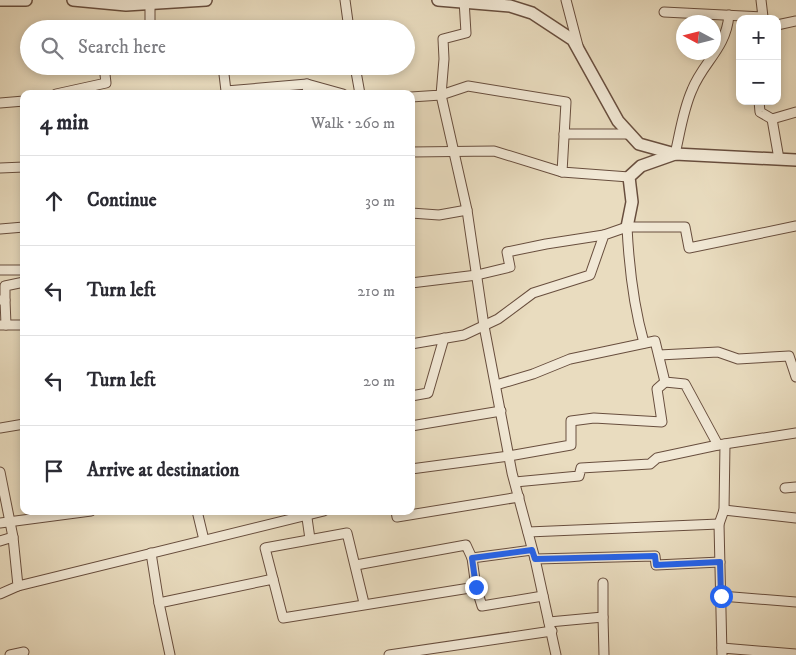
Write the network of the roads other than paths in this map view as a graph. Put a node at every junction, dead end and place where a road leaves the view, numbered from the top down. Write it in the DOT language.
graph roads {
  1 [pos="0,0"];
  2 [pos="26,0"];
  3 [pos="73,0"];
  4 [pos="206,0"];
  5 [pos="345,0"];
  6 [pos="438,0"];
  7 [pos="566,0"];
  8 [pos="761,0"];
  9 [pos="464,1"];
  10 [pos="150,2"];
  11 [pos="510,3"];
  12 [pos="664,12"];
  13 [pos="729,15"];
  14 [pos="763,15"];
  15 [pos="736,16"];
  16 [pos="150,20"];
  17 [pos="348,20"];
  18 [pos="796,21"];
  19 [pos="781,24"];
  20 [pos="581,56"];
  21 [pos="105,75"];
  22 [pos="224,75"];
  23 [pos="357,75"];
  24 [pos="307,84"];
  25 [pos="74,90"];
  26 [pos="226,90"];
  27 [pos="238,90"];
  28 [pos="308,90"];
  29 [pos="328,90"];
  30 [pos="359,90"];
  31 [pos="441,95"];
  32 [pos="415,97"];
  33 [pos="20,102"];
  34 [pos="0,104"];
  35 [pos="759,105"];
  36 [pos="796,112"];
  37 [pos="772,119"];
  38 [pos="564,134"];
  39 [pos="630,134"];
  40 [pos="453,150"];
  41 [pos="415,152"];
  42 [pos="675,154"];
  43 [pos="779,159"];
  44 [pos="796,160"];
  45 [pos="20,167"];
  46 [pos="0,168"];
  47 [pos="562,172"];
  48 [pos="629,177"];
  49 [pos="467,210"];
  50 [pos="415,213"];
  51 [pos="20,226"];
  52 [pos="796,226"];
  53 [pos="628,227"];
  54 [pos="0,229"];
  55 [pos="604,235"];
  56 [pos="2,270"];
  57 [pos="20,270"];
  58 [pos="478,275"];
  59 [pos="20,283"];
  60 [pos="415,283"];
  61 [pos="5,286"];
  62 [pos="3,300"];
  63 [pos="3,325"];
  64 [pos="20,325"];
  65 [pos="484,326"];
  66 [pos="444,338"];
  67 [pos="415,343"];
  68 [pos="644,343"];
  69 [pos="659,355"];
  70 [pos="796,377"];
  71 [pos="665,382"];
  72 [pos="496,385"];
  73 [pos="415,396"];
  74 [pos="500,411"];
  75 [pos="20,425"];
  76 [pos="415,425"];
  77 [pos="0,428"];
  78 [pos="796,433"];
  79 [pos="721,444"];
  80 [pos="509,456"];
  81 [pos="415,468"];
  82 [pos="0,472"];
  83 [pos="515,482"];
  84 [pos="796,487"];
  85 [pos="785,488"];
  86 [pos="519,497"];
  87 [pos="724,510"];
  88 [pos="415,514"];
  89 [pos="59,515"];
  90 [pos="198,515"];
  91 [pos="298,515"];
  92 [pos="306,515"];
  93 [pos="397,515"];
  94 [pos="409,515"];
  95 [pos="796,518"];
  96 [pos="11,521"];
  97 [pos="0,523"];
  98 [pos="719,524"];
  99 [pos="528,532"];
  100 [pos="13,537"];
  101 [pos="310,539"];
  102 [pos="204,540"];
  103 [pos="0,541"];
  104 [pos="532,550"];
  105 [pos="151,553"];
  106 [pos="472,558"];
  107 [pos="535,559"];
  108 [pos="720,562"];
  109 [pos="356,565"];
  110 [pos="273,578"];
  111 [pos="603,582"];
  112 [pos="18,586"];
  113 [pos="476,587"];
  114 [pos="0,594"];
  115 [pos="543,596"];
  116 [pos="721,596"];
  117 [pos="796,602"];
  118 [pos="159,603"];
  119 [pos="364,604"];
  120 [pos="603,617"];
  121 [pos="551,626"];
  122 [pos="722,651"];
  123 [pos="24,652"];
  124 [pos="796,654"];
  125 [pos="10,655"];
  126 [pos="170,655"];
  127 [pos="389,655"];
  128 [pos="556,655"];
  129 [pos="604,655"];
  1 -- 2 [label="street"];
  3 -- 10 [label="street"];
  4 -- 10 [label="street"];
  5 -- 17 [label="street"];
  6 -- 9 [label="street"];
  7 -- 20 [label="street"];
  8 -- 14 [label="street"];
  9 -- 11 [label="street"];
  9 -- 31 [label="street"];
  10 -- 16 [label="street"];
  11 -- 20 [label="street"];
  12 -- 13 [label="street"];
  13 -- 15 [label="street"];
  13 -- 42 [label="street"];
  18 -- 19 [label="street"];
  20 -- 39 [label="street"];
  21 -- 25 [label="street"];
  22 -- 26 [label="street"];
  23 -- 30 [label="street"];
  24 -- 27 [label="street"];
  24 -- 28 [label="street"];
  24 -- 29 [label="street"];
  31 -- 32 [label="street"];
  31 -- 38 [label="street"];
  31 -- 40 [label="street"];
  33 -- 34 [label="street"];
  35 -- 37 [label="street"];
  36 -- 37 [label="street"];
  37 -- 43 [label="street"];
  38 -- 39 [label="street"];
  38 -- 47 [label="street"];
  39 -- 42 [label="street"];
  40 -- 41 [label="street"];
  40 -- 47 [label="street"];
  40 -- 49 [label="street"];
  42 -- 43 [label="street"];
  42 -- 48 [label="street"];
  43 -- 44 [label="street"];
  45 -- 46 [label="street"];
  47 -- 48 [label="street"];
  48 -- 53 [label="street"];
  49 -- 50 [label="street"];
  49 -- 58 [label="street"];
  51 -- 54 [label="street"];
  52 -- 53 [label="street"];
  53 -- 55 [label="street"];
  53 -- 68 [label="street"];
  55 -- 58 [label="street"];
  55 -- 65 [label="street"];
  56 -- 57 [label="street"];
  56 -- 61 [label="street"];
  58 -- 60 [label="street"];
  58 -- 65 [label="street"];
  59 -- 61 [label="street"];
  61 -- 62 [label="street"];
  62 -- 63 [label="street"];
  63 -- 64 [label="street"];
  65 -- 66 [label="street"];
  65 -- 72 [label="street"];
  66 -- 67 [label="street"];
  66 -- 73 [label="street"];
  68 -- 69 [label="street"];
  68 -- 72 [label="street"];
  69 -- 70 [label="street"];
  69 -- 71 [label="street"];
  71 -- 79 [label="street"];
  71 -- 80 [label="street"];
  72 -- 74 [label="street"];
  74 -- 76 [label="street"];
  74 -- 80 [label="street"];
  75 -- 77 [label="street"];
  78 -- 79 [label="street"];
  79 -- 83 [label="street"];
  79 -- 87 [label="street"];
  80 -- 81 [label="street"];
  80 -- 83 [label="street"];
  82 -- 96 [label="street"];
  83 -- 86 [label="street"];
  84 -- 85 [label="street"];
  86 -- 88 [label="street"];
  86 -- 99 [label="street"];
  87 -- 95 [label="street"];
  87 -- 98 [label="street"];
  89 -- 96 [label="street"];
  90 -- 102 [label="street"];
  91 -- 102 [label="street"];
  92 -- 101 [label="street"];
  93 -- 94 [label="street"];
  96 -- 97 [label="street"];
  96 -- 100 [label="street"];
  98 -- 99 [label="street"];
  98 -- 108 [label="street"];
  99 -- 104 [label="street"];
  100 -- 103 [label="street"];
  100 -- 112 [label="street"];
  101 -- 109 [label="street"];
  101 -- 110 [label="street"];
  102 -- 105 [label="street"];
  104 -- 106 [label="street"];
  104 -- 107 [label="street"];
  105 -- 112 [label="street"];
  105 -- 118 [label="street"];
  106 -- 109 [label="street"];
  106 -- 113 [label="street"];
  107 -- 108 [label="street"];
  107 -- 115 [label="street"];
  108 -- 116 [label="street"];
  109 -- 119 [label="street"];
  110 -- 118 [label="street"];
  110 -- 119 [label="street"];
  111 -- 120 [label="street"];
  112 -- 114 [label="street"];
  113 -- 115 [label="street"];
  113 -- 119 [label="street"];
  115 -- 121 [label="street"];
  116 -- 117 [label="street"];
  116 -- 122 [label="street"];
  118 -- 126 [label="street"];
  120 -- 121 [label="street"];
  120 -- 129 [label="street"];
  121 -- 127 [label="street"];
  121 -- 128 [label="street"];
  122 -- 124 [label="street"];
  123 -- 125 [label="street"];
}
